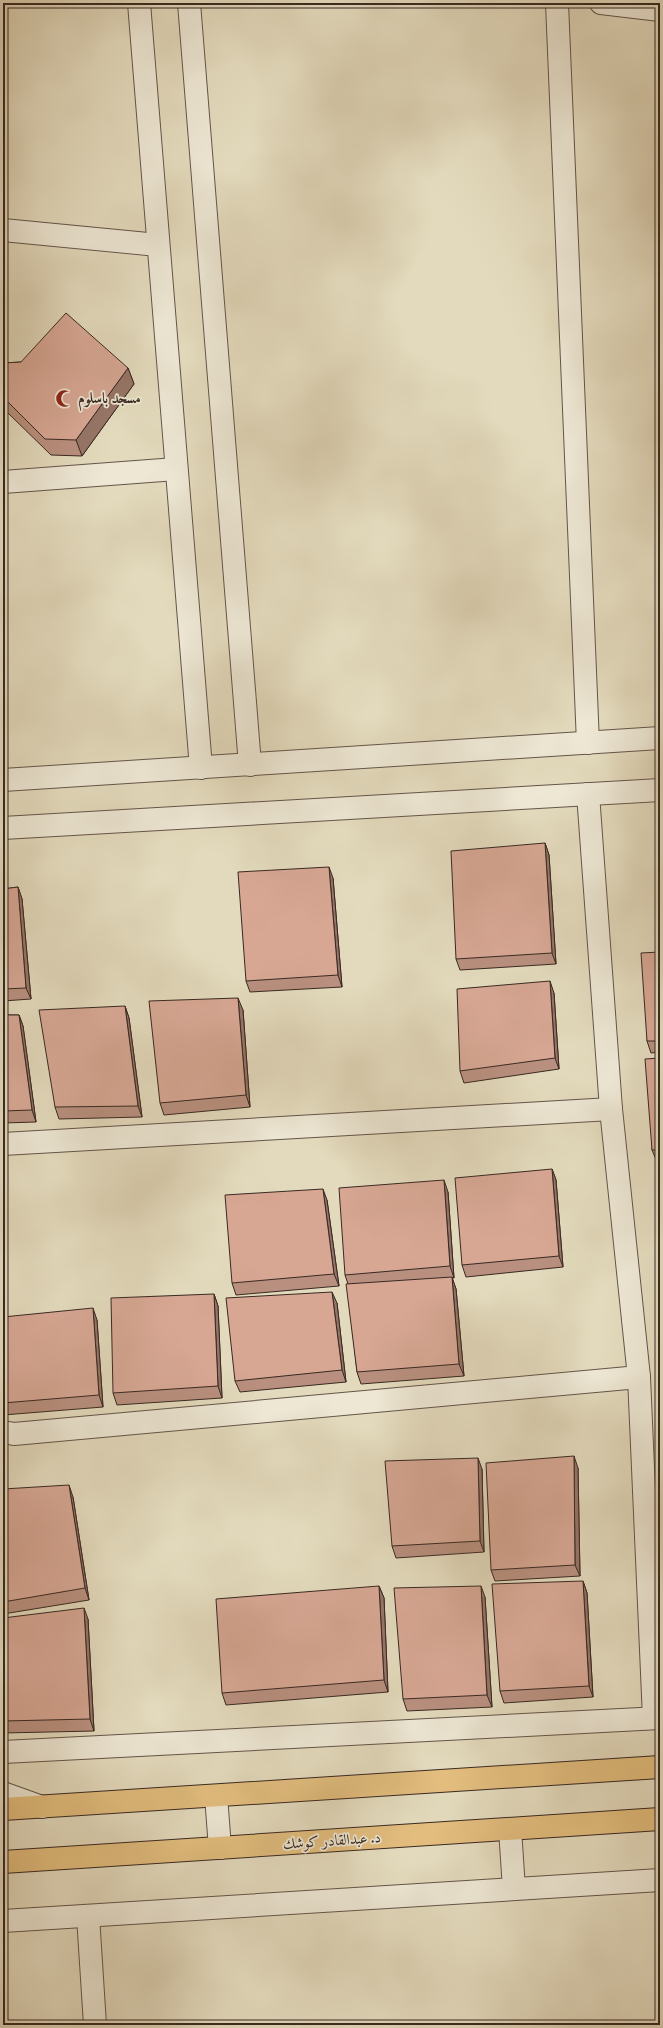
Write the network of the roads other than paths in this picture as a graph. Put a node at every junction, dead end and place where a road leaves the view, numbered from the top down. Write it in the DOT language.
graph roads {
  1 [pos="139,3"];
  2 [pos="189,3"];
  3 [pos="557,3"];
  4 [pos="601,3"];
  5 [pos="660,10"];
  6 [pos="3,230"];
  7 [pos="158,245"];
  8 [pos="176,469"];
  9 [pos="3,482"];
  10 [pos="660,738"];
  11 [pos="588,743"];
  12 [pos="250,765"];
  13 [pos="201,768"];
  14 [pos="3,780"];
  15 [pos="660,790"];
  16 [pos="588,794"];
  17 [pos="3,828"];
  18 [pos="610,1109"];
  19 [pos="3,1144"];
  20 [pos="639,1377"];
  21 [pos="3,1432"];
  22 [pos="657,1718"];
  23 [pos="3,1752"];
  24 [pos="660,1767"];
  25 [pos="3,1793"];
  26 [pos="216,1796"];
  27 [pos="42,1807"];
  28 [pos="3,1809"];
  29 [pos="660,1819"];
  30 [pos="510,1829"];
  31 [pos="220,1848"];
  32 [pos="3,1862"];
  33 [pos="660,1880"];
  34 [pos="514,1889"];
  35 [pos="88,1916"];
  36 [pos="3,1921"];
  37 [pos="94,2025"];
  1 -- 7 [label="street"];
  2 -- 12 [label="street"];
  3 -- 11 [label="street"];
  4 -- 5 [label="street"];
  6 -- 7 [label="street"];
  7 -- 8 [label="street"];
  8 -- 9 [label="street"];
  8 -- 13 [label="street"];
  10 -- 11 [label="street"];
  11 -- 12 [label="street"];
  12 -- 13 [label="street"];
  13 -- 14 [label="street"];
  15 -- 16 [label="street"];
  16 -- 17 [label="street"];
  16 -- 18 [label="street"];
  18 -- 19 [label="street"];
  18 -- 20 [label="street"];
  20 -- 21 [label="street"];
  20 -- 22 [label="street"];
  22 -- 23 [label="street"];
  24 -- 26 [label="main road"];
  25 -- 27 [label="street"];
  26 -- 27 [label="main road"];
  26 -- 31 [label="street"];
  27 -- 28 [label="main road"];
  29 -- 30 [label="main road, د. عبدالقادر كوشك"];
  30 -- 31 [label="main road, د. عبدالقادر كوشك"];
  30 -- 34 [label="street"];
  31 -- 32 [label="main road, د. عبدالقادر كوشك"];
  33 -- 34 [label="street"];
  34 -- 35 [label="street"];
  35 -- 36 [label="street"];
  35 -- 37 [label="street"];
}
